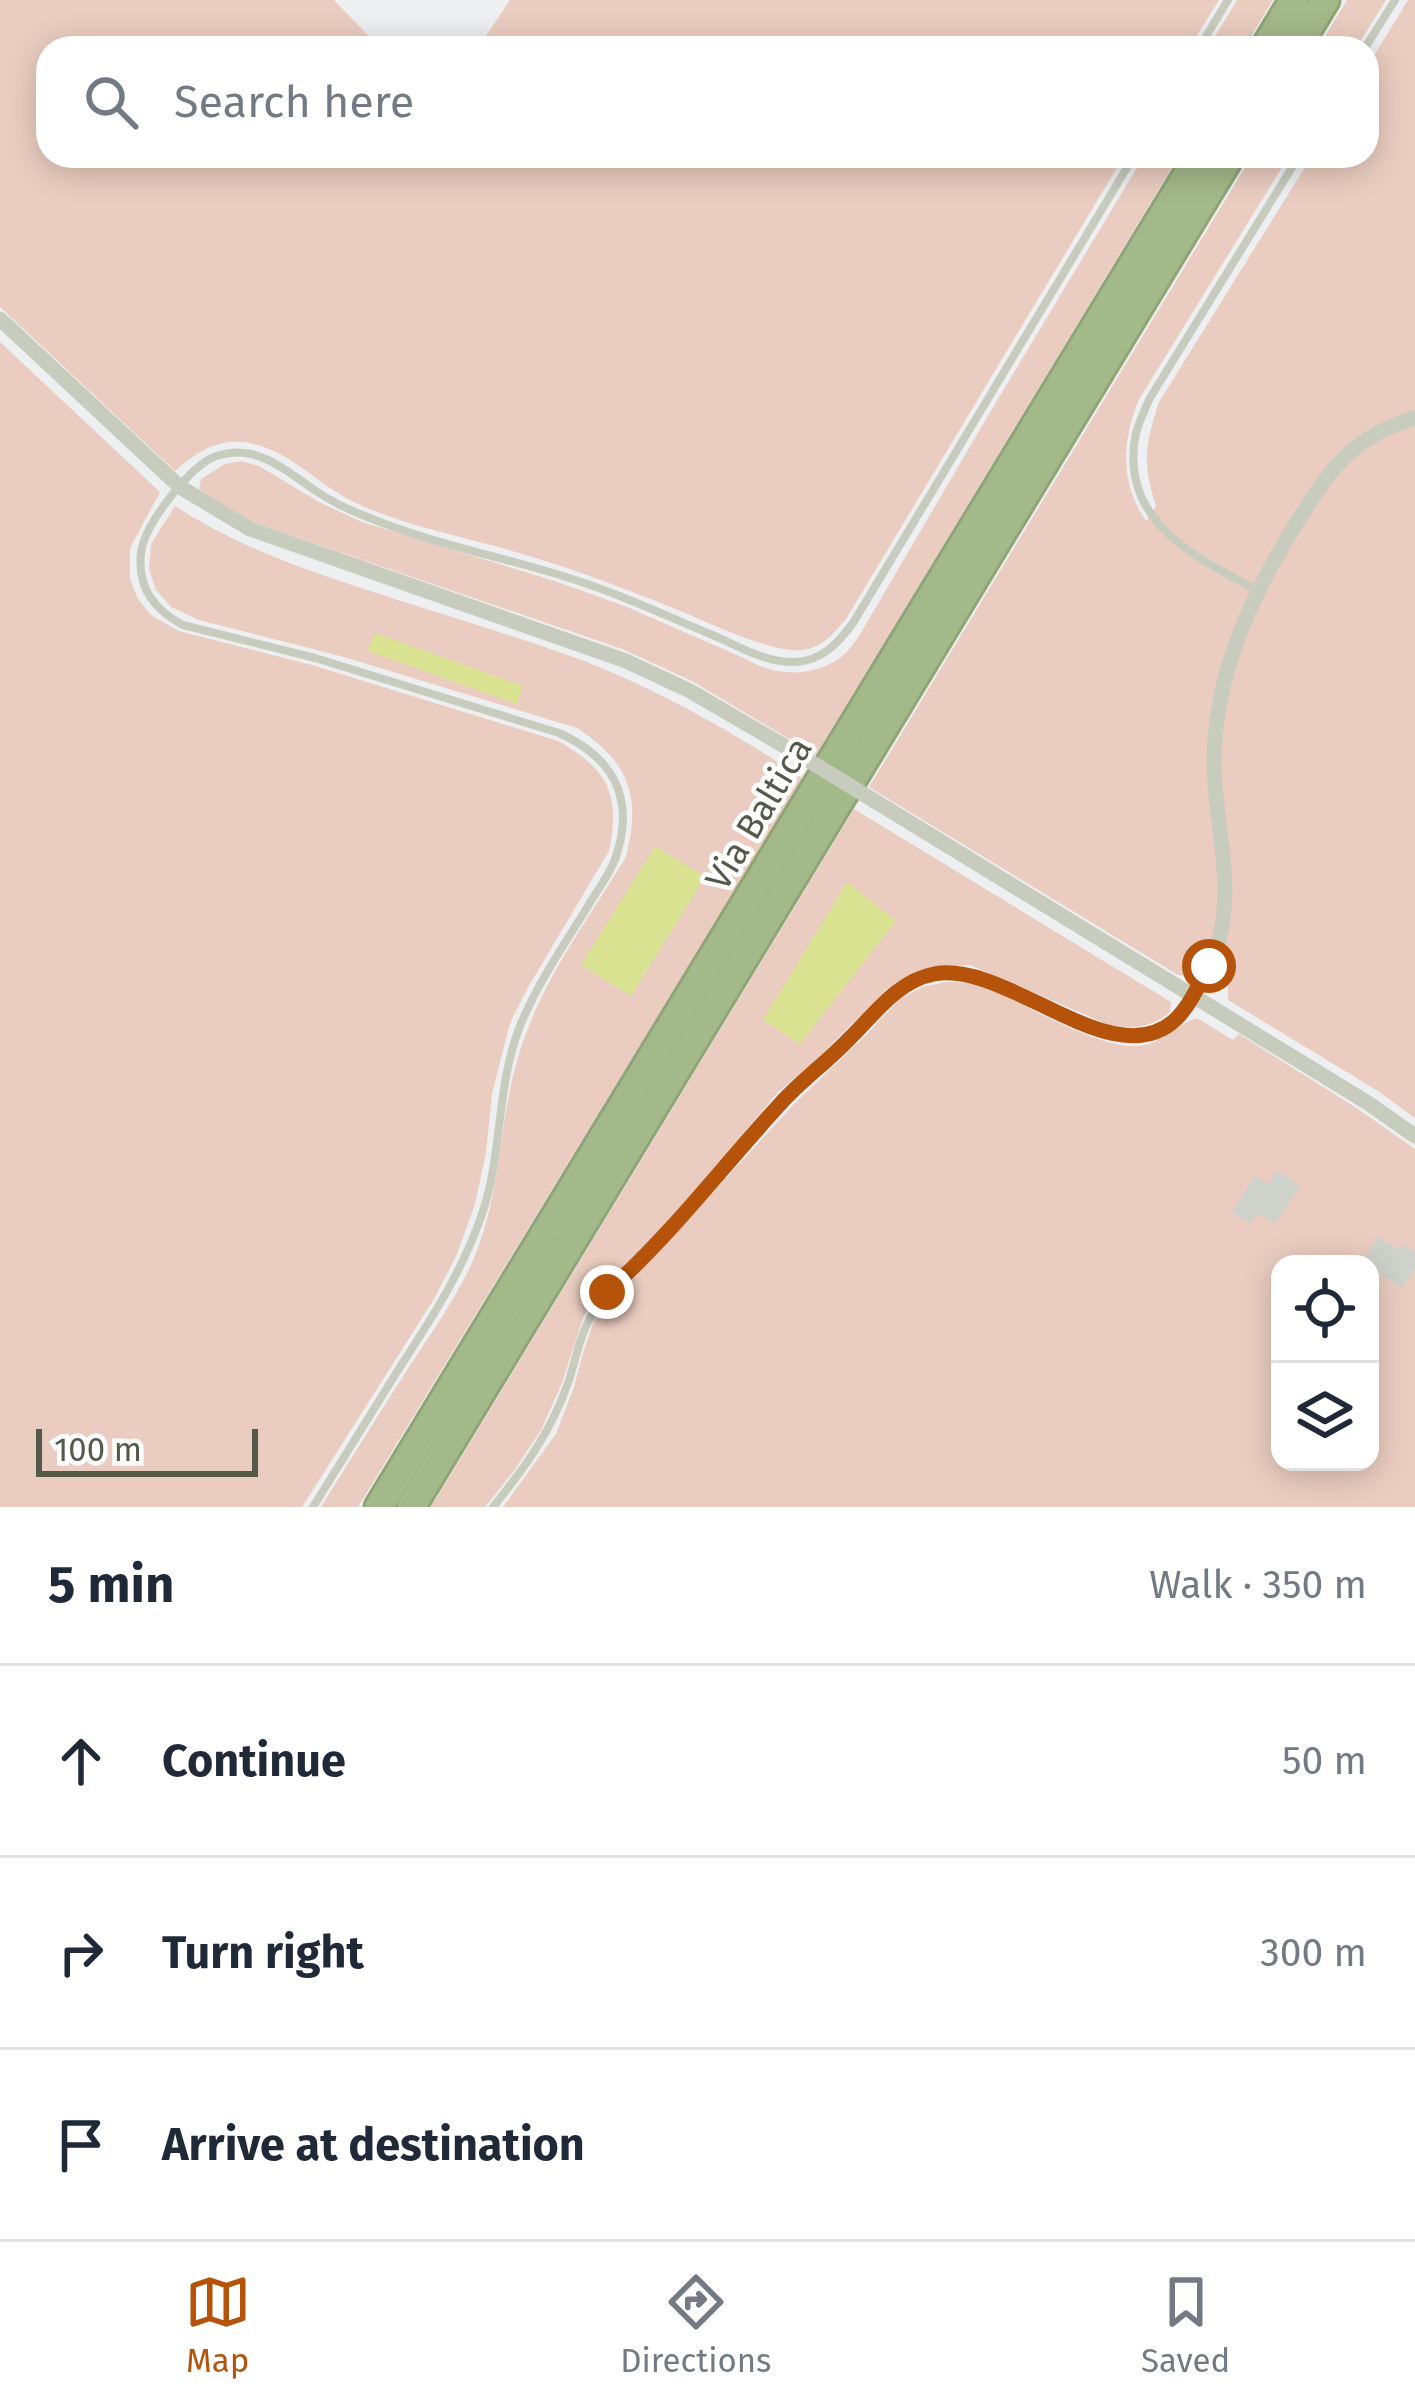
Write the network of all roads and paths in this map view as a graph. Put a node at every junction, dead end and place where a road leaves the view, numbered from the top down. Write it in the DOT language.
graph roads {
  1 [pos="1228,0"];
  2 [pos="1294,0"];
  3 [pos="1325,0"];
  4 [pos="1395,0"];
  5 [pos="1206,36"];
  6 [pos="1272,36"];
  7 [pos="1303,36"];
  8 [pos="1372,36"];
  9 [pos="1127,168"];
  10 [pos="1192,168"];
  11 [pos="1223,168"];
  12 [pos="1292,168"];
  13 [pos="0,319"];
  14 [pos="1415,418"];
  15 [pos="180,487"];
  16 [pos="1257,590"];
  17 [pos="1192,996"];
  18 [pos="1415,1136"];
  19 [pos="313,1507"];
  20 [pos="379,1507"];
  21 [pos="411,1507"];
  22 [pos="493,1507"];
  1 -- 5 [label="lane"];
  2 -- 6 [label="highway"];
  3 -- 7 [label="highway"];
  4 -- 8 [label="lane"];
  9 -- 15 [label="lane"];
  10 -- 20 [label="highway, Via Baltica"];
  11 -- 21 [label="highway, Via Baltica"];
  12 -- 16 [label="lane"];
  13 -- 15 [label="street"];
  14 -- 16 [label="street"];
  15 -- 17 [label="street, bridge"];
  15 -- 19 [label="lane"];
  16 -- 17 [label="street"];
  17 -- 18 [label="street"];
  17 -- 22 [label="lane"];
}
